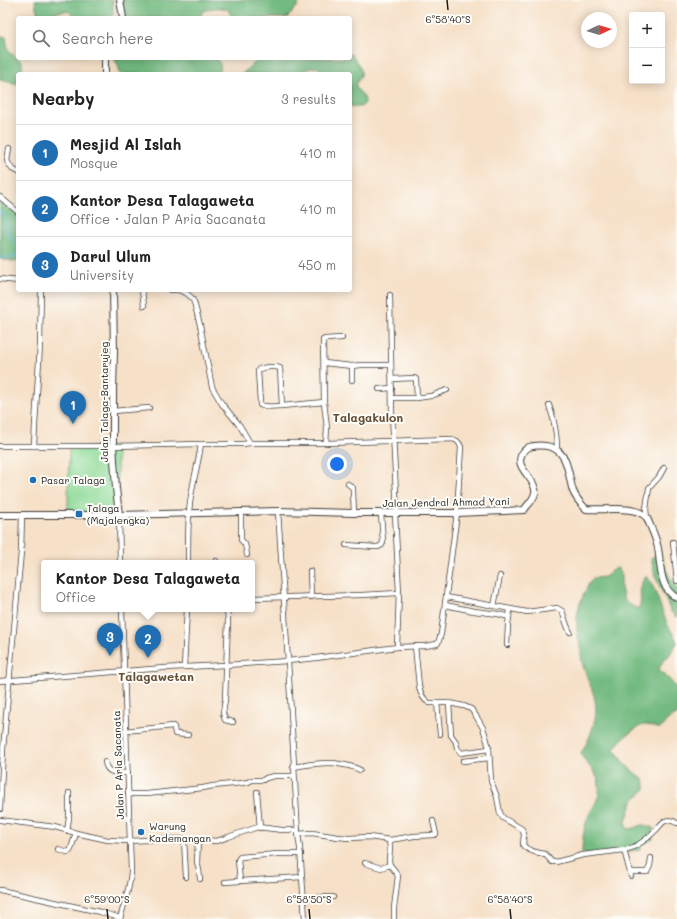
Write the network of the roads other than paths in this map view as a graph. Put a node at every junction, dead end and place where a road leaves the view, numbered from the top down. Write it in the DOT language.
graph roads {
  1 [pos="120,0"];
  2 [pos="123,16"];
  3 [pos="105,60"];
  4 [pos="105,72"];
  5 [pos="9,149"];
  6 [pos="16,171"];
  7 [pos="0,197"];
  8 [pos="16,210"];
  9 [pos="0,279"];
  10 [pos="16,281"];
  11 [pos="41,292"];
  12 [pos="113,292"];
  13 [pos="142,292"];
  14 [pos="183,292"];
  15 [pos="390,295"];
  16 [pos="144,306"];
  17 [pos="342,338"];
  18 [pos="324,363"];
  19 [pos="391,365"];
  20 [pos="352,366"];
  21 [pos="392,379"];
  22 [pos="352,380"];
  23 [pos="392,388"];
  24 [pos="379,389"];
  25 [pos="448,390"];
  26 [pos="392,398"];
  27 [pos="417,398"];
  28 [pos="324,402"];
  29 [pos="549,405"];
  30 [pos="282,406"];
  31 [pos="149,408"];
  32 [pos="113,411"];
  33 [pos="394,440"];
  34 [pos="250,443"];
  35 [pos="326,443"];
  36 [pos="202,444"];
  37 [pos="0,446"];
  38 [pos="34,446"];
  39 [pos="113,446"];
  40 [pos="557,449"];
  41 [pos="664,468"];
  42 [pos="348,484"];
  43 [pos="278,511"];
  44 [pos="241,512"];
  45 [pos="189,513"];
  46 [pos="381,513"];
  47 [pos="396,513"];
  48 [pos="457,513"];
  49 [pos="354,514"];
  50 [pos="0,515"];
  51 [pos="22,515"];
  52 [pos="119,515"];
  53 [pos="647,518"];
  54 [pos="673,542"];
  55 [pos="346,545"];
  56 [pos="247,555"];
  57 [pos="120,560"];
  58 [pos="188,560"];
  59 [pos="310,571"];
  60 [pos="500,576"];
  61 [pos="677,581"];
  62 [pos="399,593"];
  63 [pos="284,597"];
  64 [pos="311,597"];
  65 [pos="255,598"];
  66 [pos="446,598"];
  67 [pos="677,598"];
  68 [pos="445,606"];
  69 [pos="494,606"];
  70 [pos="510,609"];
  71 [pos="122,612"];
  72 [pos="187,612"];
  73 [pos="227,612"];
  74 [pos="509,617"];
  75 [pos="570,632"];
  76 [pos="507,645"];
  77 [pos="415,646"];
  78 [pos="397,647"];
  79 [pos="288,661"];
  80 [pos="226,666"];
  81 [pos="184,667"];
  82 [pos="124,672"];
  83 [pos="10,680"];
  84 [pos="0,681"];
  85 [pos="437,703"];
  86 [pos="449,703"];
  87 [pos="233,722"];
  88 [pos="125,731"];
  89 [pos="440,734"];
  90 [pos="188,735"];
  91 [pos="489,749"];
  92 [pos="2,750"];
  93 [pos="490,758"];
  94 [pos="463,761"];
  95 [pos="105,762"];
  96 [pos="294,767"];
  97 [pos="360,770"];
  98 [pos="128,773"];
  99 [pos="294,776"];
  100 [pos="257,792"];
  101 [pos="69,793"];
  102 [pos="128,794"];
  103 [pos="0,809"];
  104 [pos="0,820"];
  105 [pos="433,821"];
  106 [pos="677,823"];
  107 [pos="260,828"];
  108 [pos="68,831"];
  109 [pos="298,832"];
  110 [pos="76,834"];
  111 [pos="184,839"];
  112 [pos="198,839"];
  113 [pos="389,840"];
  114 [pos="130,841"];
  115 [pos="58,849"];
  116 [pos="624,850"];
  117 [pos="301,854"];
  118 [pos="651,858"];
  119 [pos="365,863"];
  120 [pos="390,865"];
  121 [pos="186,877"];
  122 [pos="302,877"];
  123 [pos="200,879"];
  124 [pos="240,881"];
  125 [pos="225,882"];
  126 [pos="0,890"];
  127 [pos="304,898"];
  128 [pos="333,898"];
  129 [pos="120,919"];
  130 [pos="305,919"];
  131 [pos="394,919"];
  1 -- 2 [label="main road"];
  3 -- 4 [label="main road"];
  5 -- 6 [label="street"];
  7 -- 8 [label="street"];
  9 -- 10 [label="street"];
  11 -- 38 [label="street"];
  12 -- 32 [label="main road, Jalan Talaga-Bantarujeg"];
  13 -- 16 [label="street"];
  14 -- 34 [label="street"];
  15 -- 19 [label="street"];
  17 -- 18 [label="street"];
  18 -- 20 [label="street"];
  18 -- 28 [label="street"];
  19 -- 20 [label="street"];
  19 -- 21 [label="street"];
  20 -- 22 [label="street"];
  21 -- 23 [label="street"];
  21 -- 27 [label="street"];
  23 -- 24 [label="street"];
  23 -- 26 [label="street"];
  25 -- 27 [label="street"];
  26 -- 27 [label="street"];
  26 -- 33 [label="street"];
  28 -- 30 [label="street"];
  28 -- 35 [label="street"];
  29 -- 40 [label="street"];
  30 -- 30 [label="street"];
  31 -- 32 [label="street"];
  32 -- 39 [label="main road, Jalan Talaga-Bantarujeg"];
  33 -- 35 [label="street"];
  33 -- 47 [label="street"];
  33 -- 48 [label="street"];
  34 -- 35 [label="street"];
  34 -- 36 [label="street"];
  36 -- 39 [label="street"];
  36 -- 45 [label="street"];
  37 -- 38 [label="street"];
  38 -- 39 [label="street"];
  39 -- 52 [label="main road, Jalan Talaga-Bantarujeg"];
  40 -- 48 [label="main road, Jalan Jendral Ahmad Yani"];
  40 -- 53 [label="main road"];
  41 -- 53 [label="street"];
  42 -- 49 [label="street"];
  43 -- 44 [label="main road, Jalan Jendral Ahmad Yani"];
  43 -- 49 [label="main road, Jalan Jendral Ahmad Yani"];
  43 -- 63 [label="street"];
  44 -- 45 [label="main road, Jalan Jendral Ahmad Yani"];
  44 -- 56 [label="street"];
  45 -- 52 [label="main road, Jalan Jendral Ahmad Yani"];
  45 -- 58 [label="street"];
  46 -- 47 [label="main road, Jalan Jendral Ahmad Yani"];
  46 -- 49 [label="main road, Jalan Jendral Ahmad Yani"];
  46 -- 55 [label="street"];
  47 -- 48 [label="main road, Jalan Jendral Ahmad Yani"];
  47 -- 62 [label="street"];
  48 -- 66 [label="street"];
  50 -- 51 [label="main road, Jalan Jendral Ahmad Yani"];
  51 -- 52 [label="main road, Jalan Jendral Ahmad Yani"];
  51 -- 83 [label="street"];
  52 -- 57 [label="street"];
  53 -- 67 [label="main road"];
  54 -- 61 [label="street"];
  59 -- 64 [label="street"];
  60 -- 69 [label="street"];
  62 -- 64 [label="street"];
  62 -- 78 [label="street"];
  63 -- 64 [label="street"];
  63 -- 65 [label="street"];
  63 -- 79 [label="street"];
  66 -- 68 [label="street"];
  66 -- 69 [label="street"];
  68 -- 74 [label="street"];
  68 -- 77 [label="street"];
  69 -- 70 [label="street"];
  70 -- 74 [label="street"];
  70 -- 75 [label="street"];
  71 -- 82 [label="street, Jalan P Aria Sacanata"];
  72 -- 81 [label="street"];
  73 -- 80 [label="street"];
  74 -- 76 [label="street"];
  77 -- 78 [label="street"];
  77 -- 85 [label="street"];
  78 -- 79 [label="street"];
  79 -- 80 [label="street"];
  79 -- 96 [label="street"];
  80 -- 81 [label="street"];
  80 -- 87 [label="street"];
  81 -- 82 [label="street"];
  82 -- 83 [label="street"];
  82 -- 88 [label="street, Jalan P Aria Sacanata"];
  83 -- 84 [label="street"];
  83 -- 92 [label="street"];
  85 -- 86 [label="street"];
  85 -- 89 [label="street"];
  86 -- 91 [label="street"];
  86 -- 91 [label="street"];
  88 -- 90 [label="street"];
  88 -- 98 [label="street, Jalan P Aria Sacanata"];
  91 -- 93 [label="street"];
  92 -- 103 [label="street"];
  93 -- 94 [label="street"];
  93 -- 116 [label="street"];
  95 -- 98 [label="street"];
  96 -- 97 [label="street"];
  96 -- 99 [label="street"];
  98 -- 102 [label="street, Jalan P Aria Sacanata"];
  99 -- 102 [label="street"];
  99 -- 109 [label="street"];
  100 -- 107 [label="street"];
  101 -- 108 [label="street"];
  102 -- 114 [label="street, Jalan P Aria Sacanata"];
  104 -- 108 [label="street"];
  105 -- 113 [label="street"];
  106 -- 116 [label="street"];
  107 -- 109 [label="street"];
  107 -- 112 [label="street"];
  108 -- 110 [label="street"];
  109 -- 113 [label="street"];
  109 -- 117 [label="street"];
  110 -- 114 [label="street"];
  110 -- 115 [label="street"];
  111 -- 112 [label="street"];
  111 -- 114 [label="street"];
  111 -- 121 [label="street"];
  112 -- 123 [label="street"];
  113 -- 120 [label="street"];
  114 -- 129 [label="street, Jalan P Aria Sacanata"];
  116 -- 118 [label="street"];
  117 -- 122 [label="street"];
  117 -- 124 [label="street"];
  119 -- 120 [label="street"];
  120 -- 131 [label="street"];
  122 -- 124 [label="street"];
  122 -- 127 [label="street"];
  124 -- 125 [label="street"];
  126 -- 129 [label="street"];
  127 -- 128 [label="street"];
  127 -- 130 [label="street"];
}
